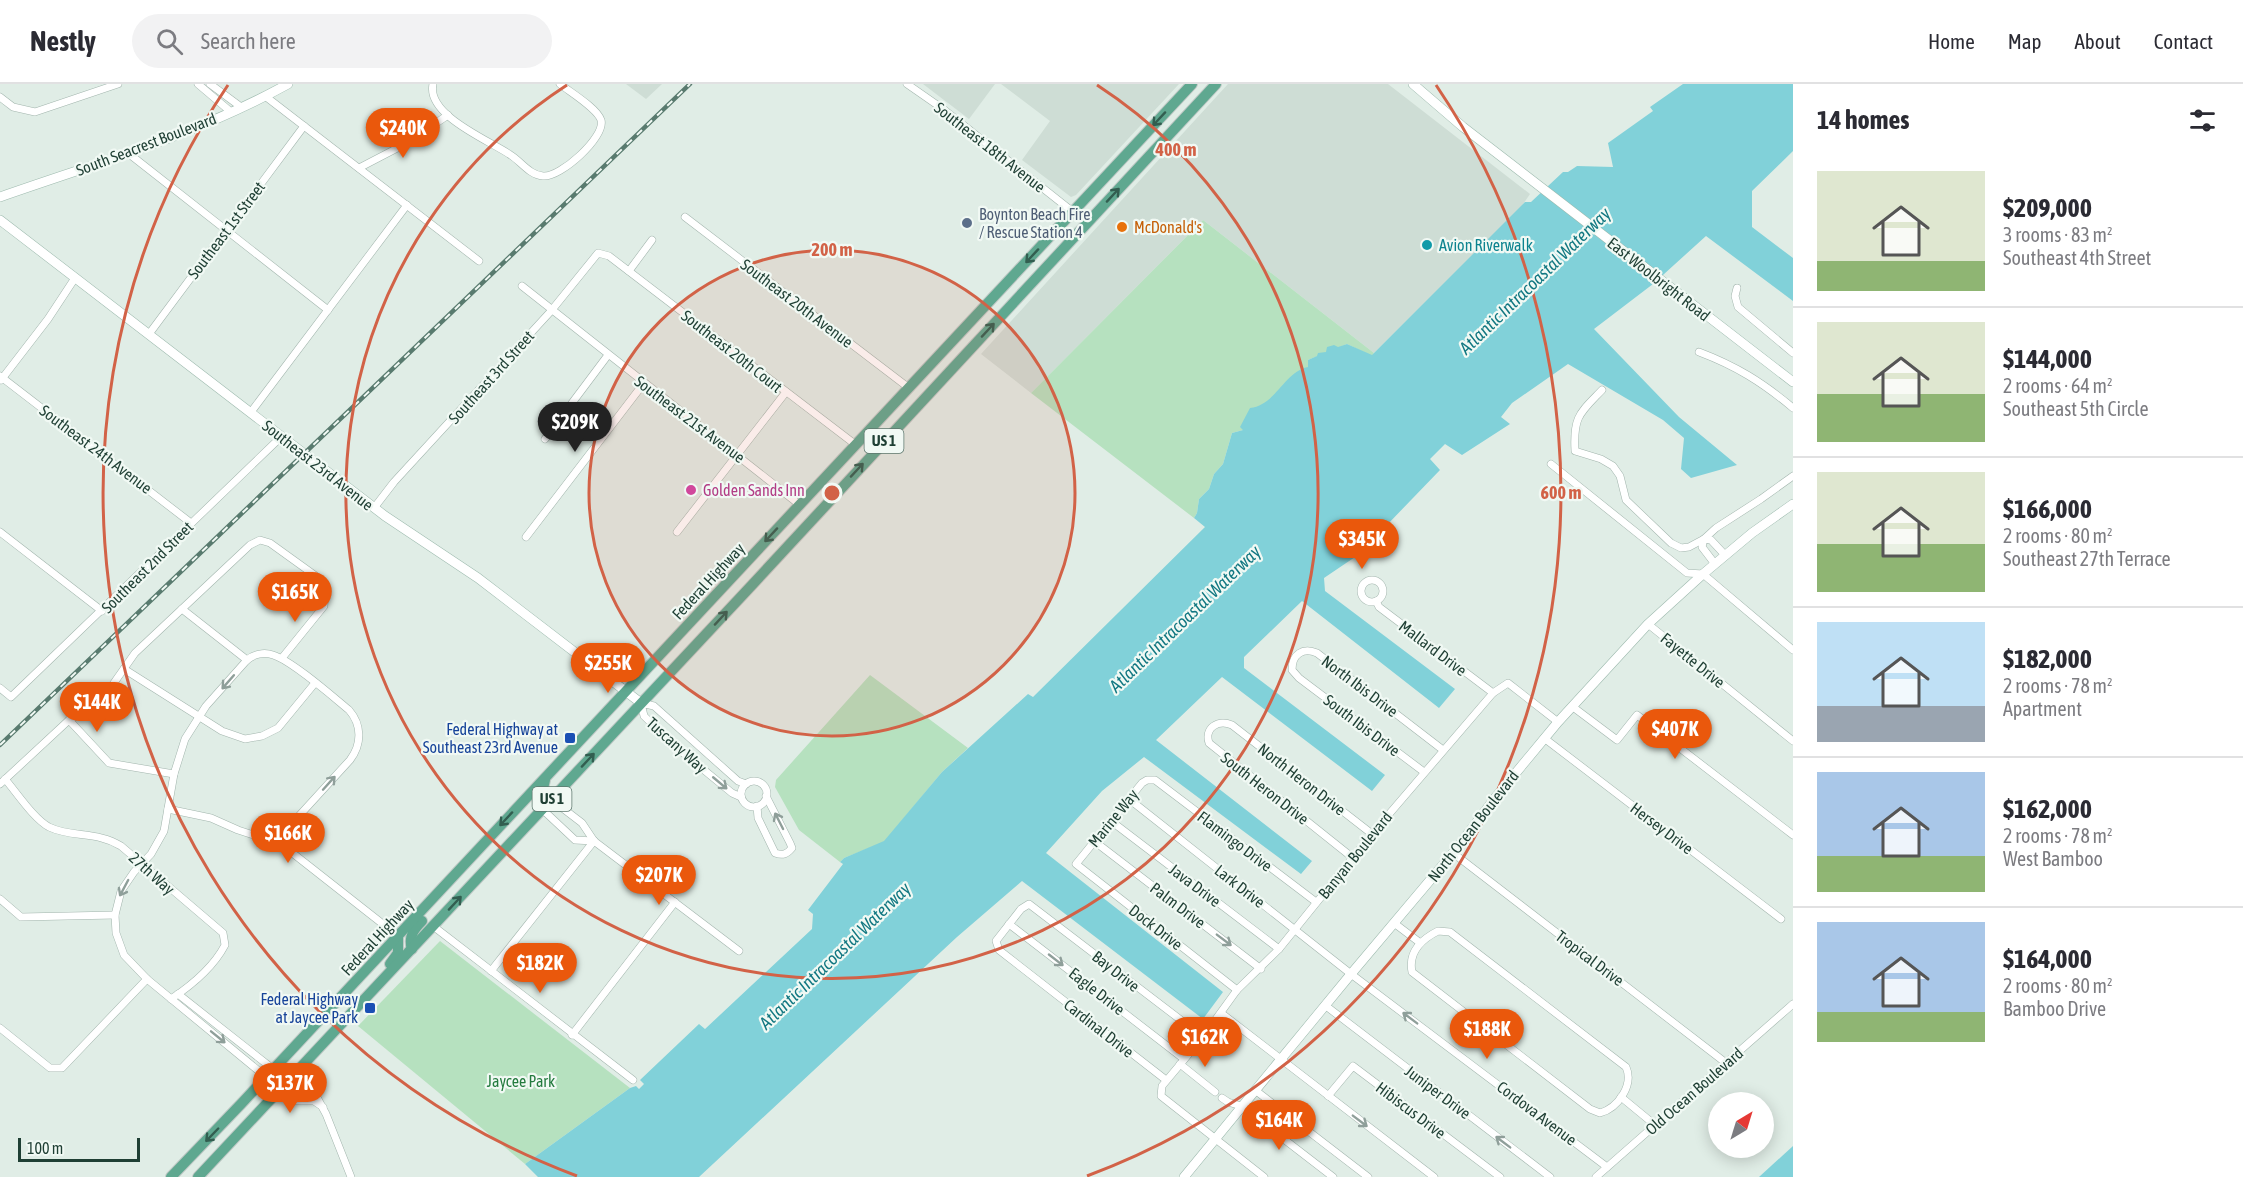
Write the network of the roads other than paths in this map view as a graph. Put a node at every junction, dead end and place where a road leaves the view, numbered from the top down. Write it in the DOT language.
graph roads {
  1 [pos="118,84"];
  2 [pos="198,84"];
  3 [pos="210,84"];
  4 [pos="288,84"];
  5 [pos="433,84"];
  6 [pos="560,84"];
  7 [pos="906,84"];
  8 [pos="1192,84"];
  9 [pos="1216,84"];
  10 [pos="1413,84"];
  11 [pos="265,96"];
  12 [pos="0,97"];
  13 [pos="241,107"];
  14 [pos="231,112"];
  15 [pos="448,115"];
  16 [pos="304,126"];
  17 [pos="128,153"];
  18 [pos="359,168"];
  19 [pos="0,197"];
  20 [pos="1083,202"];
  21 [pos="406,205"];
  22 [pos="1073,212"];
  23 [pos="685,216"];
  24 [pos="0,220"];
  25 [pos="1086,225"];
  26 [pos="226,231"];
  27 [pos="1073,238"];
  28 [pos="652,240"];
  29 [pos="609,256"];
  30 [pos="479,261"];
  31 [pos="629,271"];
  32 [pos="75,278"];
  33 [pos="522,286"];
  34 [pos="1737,288"];
  35 [pos="328,310"];
  36 [pos="551,310"];
  37 [pos="149,334"];
  38 [pos="1699,352"];
  39 [pos="1793,353"];
  40 [pos="608,355"];
  41 [pos="1,378"];
  42 [pos="1793,382"];
  43 [pos="644,384"];
  44 [pos="909,388"];
  45 [pos="1602,390"];
  46 [pos="786,392"];
  47 [pos="1793,408"];
  48 [pos="251,412"];
  49 [pos="282,436"];
  50 [pos="545,439"];
  51 [pos="856,445"];
  52 [pos="736,454"];
  53 [pos="1551,464"];
  54 [pos="1793,476"];
  55 [pos="811,493"];
  56 [pos="1793,504"];
  57 [pos="800,505"];
  58 [pos="374,508"];
  59 [pos="817,513"];
  60 [pos="191,523"];
  61 [pos="0,532"];
  62 [pos="677,532"];
  63 [pos="526,537"];
  64 [pos="1704,539"];
  65 [pos="1725,555"];
  66 [pos="1715,564"];
  67 [pos="1703,574"];
  68 [pos="752,585"];
  69 [pos="1376,601"];
  70 [pos="182,609"];
  71 [pos="102,611"];
  72 [pos="1648,624"];
  73 [pos="1793,650"];
  74 [pos="282,658"];
  75 [pos="247,660"];
  76 [pos="124,669"];
  77 [pos="1299,678"];
  78 [pos="315,683"];
  79 [pos="0,688"];
  80 [pos="626,691"];
  81 [pos="1493,693"];
  82 [pos="641,703"];
  83 [pos="1574,707"];
  84 [pos="199,715"];
  85 [pos="69,720"];
  86 [pos="1558,722"];
  87 [pos="1232,725"];
  88 [pos="1544,738"];
  89 [pos="1793,741"];
  90 [pos="1443,750"];
  91 [pos="1424,772"];
  92 [pos="174,774"];
  93 [pos="546,776"];
  94 [pos="1155,780"];
  95 [pos="2,782"];
  96 [pos="746,784"];
  97 [pos="766,796"];
  98 [pos="741,797"];
  99 [pos="1129,798"];
  100 [pos="552,800"];
  101 [pos="757,806"];
  102 [pos="168,809"];
  103 [pos="543,810"];
  104 [pos="1111,821"];
  105 [pos="1372,834"];
  106 [pos="1793,835"];
  107 [pos="276,841"];
  108 [pos="594,841"];
  109 [pos="1094,841"];
  110 [pos="1454,854"];
  111 [pos="1353,858"];
  112 [pos="1076,864"];
  113 [pos="142,865"];
  114 [pos="459,871"];
  115 [pos="0,899"];
  116 [pos="675,902"];
  117 [pos="1316,902"];
  118 [pos="115,915"];
  119 [pos="1781,919"];
  120 [pos="1394,923"];
  121 [pos="1009,924"];
  122 [pos="433,926"];
  123 [pos="1295,928"];
  124 [pos="398,936"];
  125 [pos="1419,942"];
  126 [pos="412,949"];
  127 [pos="1279,949"];
  128 [pos="739,951"];
  129 [pos="1261,969"];
  130 [pos="491,971"];
  131 [pos="1351,974"];
  132 [pos="147,979"];
  133 [pos="1237,990"];
  134 [pos="178,994"];
  135 [pos="171,999"];
  136 [pos="1793,1005"];
  137 [pos="1326,1006"];
  138 [pos="355,1009"];
  139 [pos="1221,1013"];
  140 [pos="0,1028"];
  141 [pos="573,1035"];
  142 [pos="1203,1037"];
  143 [pos="1281,1059"];
  144 [pos="1182,1061"];
  145 [pos="1726,1063"];
  146 [pos="269,1073"];
  147 [pos="633,1080"];
  148 [pos="1166,1080"];
  149 [pos="283,1086"];
  150 [pos="1255,1090"];
  151 [pos="1215,1092"];
  152 [pos="1328,1096"];
  153 [pos="1621,1097"];
  154 [pos="1222,1098"];
  155 [pos="1241,1106"];
  156 [pos="323,1107"];
  157 [pos="1655,1125"];
  158 [pos="1211,1136"];
  159 [pos="1607,1167"];
  160 [pos="171,1177"];
  161 [pos="198,1177"];
  162 [pos="351,1177"];
  163 [pos="1184,1177"];
  164 [pos="1264,1177"];
  165 [pos="1333,1177"];
  166 [pos="1368,1177"];
  167 [pos="1434,1177"];
  168 [pos="1500,1177"];
  169 [pos="1550,1177"];
  170 [pos="1596,1177"];
  1 -- 12 [label="street"];
  2 -- 14 [label="street"];
  3 -- 13 [label="street"];
  4 -- 11 [label="main road, South Seacrest Boulevard"];
  5 -- 15 [label="street"];
  6 -- 15 [label="street"];
  7 -- 22 [label="street, Southeast 18th Avenue"];
  8 -- 20 [label="main road, Federal Highway / US 1, one-way"];
  25 -- 9 [label="main road, Federal Highway / US 1, one-way"];
  10 -- 42 [label="main road, East Woolbright Road"];
  11 -- 13 [label="main road, South Seacrest Boulevard"];
  11 -- 16 [label="street"];
  13 -- 14 [label="main road, South Seacrest Boulevard"];
  14 -- 17 [label="main road, South Seacrest Boulevard"];
  15 -- 18 [label="street"];
  16 -- 18 [label="street"];
  16 -- 26 [label="street, Southeast 1st Street"];
  17 -- 19 [label="main road, South Seacrest Boulevard"];
  17 -- 26 [label="street"];
  18 -- 21 [label="street"];
  20 -- 22 [label="main road, Federal Highway / US 1"];
  20 -- 25 [label="main road"];
  21 -- 30 [label="street"];
  21 -- 35 [label="street"];
  22 -- 27 [label="main road"];
  22 -- 44 [label="main road, Federal Highway / US 1, one-way"];
  23 -- 44 [label="street, Southeast 20th Avenue"];
  24 -- 32 [label="main road, Southeast 23rd Avenue"];
  25 -- 27 [label="main road, Federal Highway / US 1"];
  26 -- 35 [label="street"];
  26 -- 37 [label="street, Southeast 1st Street"];
  59 -- 27 [label="main road, Federal Highway / US 1, one-way"];
  28 -- 31 [label="street"];
  29 -- 31 [label="street, Southeast 20th Court"];
  29 -- 36 [label="street, Southeast 3rd Street"];
  31 -- 46 [label="street, Southeast 20th Court"];
  32 -- 37 [label="main road, Southeast 23rd Avenue"];
  32 -- 41 [label="street"];
  33 -- 36 [label="street, Southeast 21st Avenue"];
  34 -- 39 [label="street"];
  35 -- 48 [label="street"];
  36 -- 40 [label="street, Southeast 21st Avenue"];
  36 -- 58 [label="street, Southeast 3rd Street"];
  37 -- 48 [label="main road, Southeast 23rd Avenue"];
  38 -- 47 [label="street"];
  40 -- 43 [label="street, Southeast 21st Avenue"];
  40 -- 50 [label="street"];
  41 -- 60 [label="street, Southeast 24th Avenue"];
  43 -- 52 [label="street, Southeast 21st Avenue"];
  43 -- 63 [label="street"];
  44 -- 51 [label="main road, Federal Highway / US 1"];
  45 -- 64 [label="street"];
  46 -- 51 [label="street, Southeast 20th Court"];
  46 -- 52 [label="street"];
  48 -- 49 [label="main road, Southeast 23rd Avenue"];
  49 -- 58 [label="main road, Southeast 23rd Avenue"];
  49 -- 60 [label="street, Southeast 2nd Street"];
  51 -- 55 [label="main road, Federal Highway / US 1"];
  52 -- 57 [label="street, Southeast 21st Avenue"];
  52 -- 62 [label="street"];
  53 -- 67 [label="street"];
  54 -- 64 [label="street"];
  55 -- 57 [label="main road, Federal Highway / US 1"];
  55 -- 59 [label="main road"];
  56 -- 65 [label="main road, North Ocean Boulevard"];
  57 -- 68 [label="main road"];
  57 -- 80 [label="main road, Federal Highway / US 1, one-way"];
  58 -- 80 [label="main road, Southeast 23rd Avenue"];
  59 -- 68 [label="main road, Federal Highway / US 1"];
  60 -- 71 [label="street, Southeast 2nd Street"];
  61 -- 71 [label="street"];
  64 -- 65 [label="street"];
  64 -- 66 [label="street"];
  65 -- 66 [label="main road, North Ocean Boulevard"];
  66 -- 67 [label="main road, North Ocean Boulevard"];
  67 -- 72 [label="main road, North Ocean Boulevard"];
  67 -- 73 [label="street"];
  82 -- 68 [label="main road, Federal Highway / US 1, one-way"];
  69 -- 81 [label="street, Mallard Drive"];
  70 -- 74 [label="street"];
  70 -- 75 [label="street"];
  70 -- 76 [label="street"];
  71 -- 79 [label="street, Southeast 2nd Street"];
  72 -- 83 [label="main road, North Ocean Boulevard"];
  72 -- 89 [label="street, Fayette Drive"];
  74 -- 75 [label="street"];
  74 -- 78 [label="street"];
  75 -- 84 [label="street, one-way"];
  76 -- 84 [label="street"];
  76 -- 85 [label="street"];
  77 -- 90 [label="street, North Ibis Drive"];
  77 -- 91 [label="street, South Ibis Drive"];
  78 -- 84 [label="street"];
  107 -- 78 [label="street, one-way"];
  80 -- 82 [label="main road, Southeast 23rd Avenue"];
  80 -- 93 [label="main road, Federal Highway / US 1"];
  81 -- 86 [label="street"];
  81 -- 90 [label="street, Banyan Boulevard"];
  82 -- 96 [label="street, Tuscany Way"];
  82 -- 98 [label="street, Tuscany Way, one-way"];
  100 -- 82 [label="main road, Federal Highway / US 1, one-way"];
  83 -- 86 [label="main road, North Ocean Boulevard"];
  83 -- 106 [label="street"];
  84 -- 92 [label="street"];
  85 -- 92 [label="street"];
  85 -- 95 [label="street"];
  86 -- 88 [label="main road, North Ocean Boulevard"];
  87 -- 105 [label="street, North Heron Drive"];
  87 -- 111 [label="street, South Heron Drive"];
  88 -- 110 [label="main road, North Ocean Boulevard"];
  88 -- 119 [label="street, Hersey Drive"];
  90 -- 91 [label="street, Banyan Boulevard"];
  91 -- 105 [label="street, Banyan Boulevard"];
  92 -- 102 [label="street"];
  93 -- 103 [label="main road"];
  93 -- 114 [label="main road, Federal Highway / US 1, one-way"];
  94 -- 99 [label="street, Marine Way"];
  94 -- 117 [label="street, Flamingo Drive"];
  95 -- 113 [label="street, 27th Way"];
  96 -- 97 [label="street, Tuscany Way"];
  96 -- 98 [label="street"];
  97 -- 101 [label="street"];
  101 -- 97 [label="street, one-way"];
  98 -- 101 [label="street, Tuscany Way"];
  99 -- 104 [label="street, Marine Way"];
  99 -- 123 [label="street, Lark Drive"];
  100 -- 103 [label="main road, Federal Highway / US 1"];
  100 -- 108 [label="street"];
  102 -- 107 [label="street"];
  102 -- 113 [label="street"];
  103 -- 108 [label="street"];
  122 -- 103 [label="main road, Federal Highway / US 1, one-way"];
  104 -- 109 [label="street, Marine Way"];
  104 -- 127 [label="street, Java Drive"];
  105 -- 111 [label="street, Banyan Boulevard"];
  107 -- 124 [label="street"];
  108 -- 116 [label="street"];
  108 -- 130 [label="street"];
  109 -- 112 [label="street, Marine Way"];
  109 -- 129 [label="street, Palm Drive, one-way"];
  110 -- 120 [label="main road, North Ocean Boulevard"];
  110 -- 145 [label="street, Tropical Drive"];
  111 -- 117 [label="street, Banyan Boulevard"];
  112 -- 133 [label="street, Dock Drive"];
  113 -- 118 [label="street, one-way"];
  113 -- 134 [label="street, 27th Way"];
  114 -- 124 [label="main road, Federal Highway / US 1"];
  114 -- 126 [label="main road"];
  115 -- 118 [label="street"];
  116 -- 128 [label="street"];
  116 -- 141 [label="street"];
  117 -- 123 [label="street, Banyan Boulevard"];
  118 -- 132 [label="street"];
  120 -- 125 [label="street"];
  120 -- 131 [label="main road, North Ocean Boulevard"];
  121 -- 142 [label="street, Bay Drive"];
  121 -- 144 [label="street, Eagle Drive, one-way"];
  121 -- 148 [label="street, Cardinal Drive"];
  122 -- 126 [label="main road, Federal Highway / US 1"];
  122 -- 130 [label="street"];
  123 -- 127 [label="street, Banyan Boulevard"];
  123 -- 131 [label="street, Lark Drive"];
  124 -- 138 [label="main road"];
  124 -- 146 [label="main road, Federal Highway / US 1"];
  125 -- 153 [label="street"];
  125 -- 153 [label="street"];
  126 -- 138 [label="main road, Federal Highway / US 1"];
  127 -- 129 [label="street, Banyan Boulevard"];
  129 -- 133 [label="street, Banyan Boulevard"];
  130 -- 141 [label="street"];
  131 -- 137 [label="main road, North Ocean Boulevard"];
  159 -- 131 [label="street, Cordova Avenue, one-way"];
  132 -- 135 [label="street"];
  132 -- 140 [label="street"];
  133 -- 139 [label="street, Banyan Boulevard"];
  134 -- 135 [label="street, 27th Way"];
  134 -- 146 [label="street"];
  135 -- 146 [label="street, one-way"];
  136 -- 145 [label="street, Old Ocean Boulevard"];
  137 -- 143 [label="main road, North Ocean Boulevard"];
  169 -- 137 [label="street, Juniper Drive, one-way"];
  138 -- 149 [label="main road, Federal Highway / US 1"];
  139 -- 142 [label="street, Banyan Boulevard"];
  139 -- 143 [label="street"];
  141 -- 147 [label="street"];
  142 -- 144 [label="street, Banyan Boulevard"];
  143 -- 150 [label="main road, North Ocean Boulevard"];
  143 -- 152 [label="street"];
  144 -- 148 [label="street, Banyan Boulevard"];
  144 -- 151 [label="street, Eagle Drive"];
  145 -- 157 [label="street, Old Ocean Boulevard"];
  146 -- 149 [label="street"];
  146 -- 160 [label="main road, Federal Highway / US 1, one-way"];
  148 -- 158 [label="street"];
  149 -- 156 [label="street"];
  149 -- 156 [label="street"];
  149 -- 161 [label="main road, Federal Highway / US 1"];
  150 -- 155 [label="main road, North Ocean Boulevard"];
  150 -- 166 [label="street"];
  152 -- 167 [label="street, one-way"];
  152 -- 168 [label="street, Hibiscus Drive"];
  153 -- 157 [label="street"];
  154 -- 155 [label="street"];
  155 -- 158 [label="main road, North Ocean Boulevard"];
  155 -- 165 [label="street"];
  156 -- 162 [label="street"];
  157 -- 159 [label="street, Old Ocean Boulevard"];
  158 -- 163 [label="main road, North Ocean Boulevard"];
  158 -- 164 [label="street"];
  159 -- 170 [label="street, Old Ocean Boulevard"];
}
